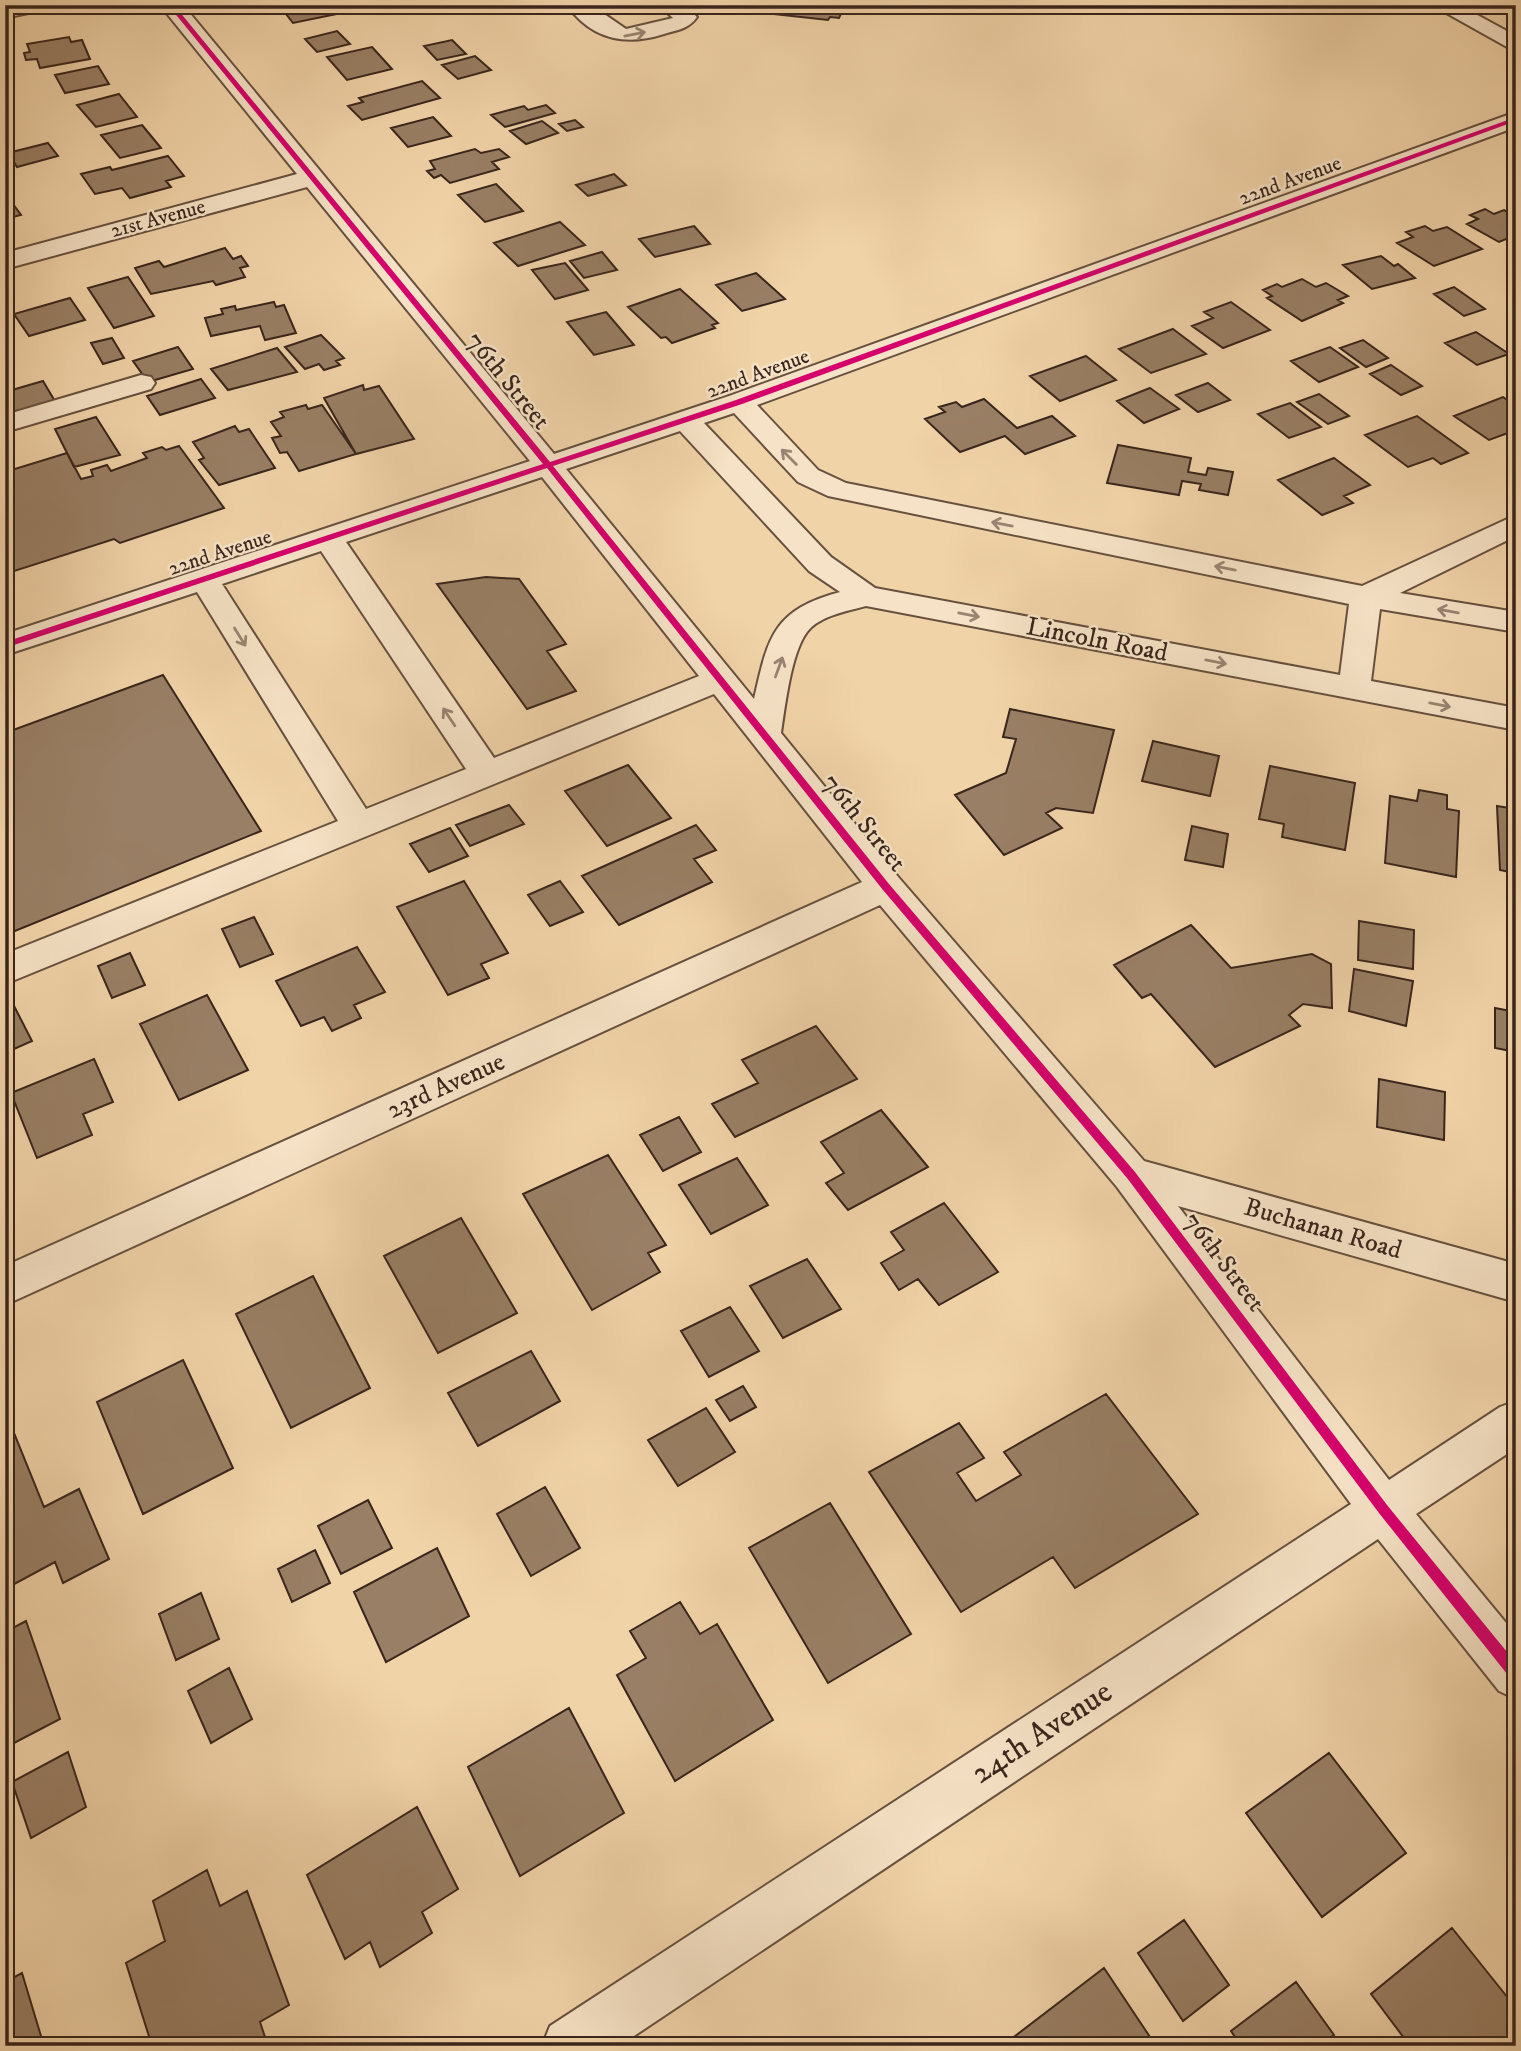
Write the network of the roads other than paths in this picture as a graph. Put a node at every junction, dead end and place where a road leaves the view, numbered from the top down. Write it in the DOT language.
graph roads {
  1 [pos="34,5"];
  2 [pos="171,5"];
  3 [pos="578,5"];
  4 [pos="670,5"];
  5 [pos="1443,5"];
  6 [pos="5,12"];
  7 [pos="1516,45"];
  8 [pos="1516,119"];
  9 [pos="311,177"];
  10 [pos="5,261"];
  11 [pos="141,383"];
  12 [pos="739,402"];
  13 [pos="685,420"];
  14 [pos="5,424"];
  15 [pos="548,465"];
  16 [pos="1516,524"];
  17 [pos="328,538"];
  18 [pos="204,579"];
  19 [pos="866,596"];
  20 [pos="1366,597"];
  21 [pos="1516,622"];
  22 [pos="5,645"];
  23 [pos="721,679"];
  24 [pos="1354,689"];
  25 [pos="1516,719"];
  26 [pos="764,733"];
  27 [pos="488,774"];
  28 [pos="359,826"];
  29 [pos="886,887"];
  30 [pos="5,970"];
  31 [pos="1131,1175"];
  32 [pos="1516,1283"];
  33 [pos="5,1286"];
  34 [pos="1516,1422"];
  35 [pos="1382,1509"];
  36 [pos="1516,1674"];
  37 [pos="570,2046"];
  1 -- 6 [label="street"];
  2 -- 9 [label="street, 76th Street"];
  3 -- 4 [label="street, one-way"];
  5 -- 7 [label="street"];
  8 -- 12 [label="street, 22nd Avenue"];
  9 -- 10 [label="street, 21st Avenue"];
  9 -- 15 [label="street, 76th Street"];
  11 -- 14 [label="street"];
  12 -- 13 [label="street, 22nd Avenue"];
  20 -- 12 [label="street, one-way"];
  13 -- 15 [label="street, 22nd Avenue"];
  13 -- 19 [label="street"];
  15 -- 17 [label="street, 22nd Avenue"];
  15 -- 23 [label="street, 76th Street"];
  16 -- 20 [label="street"];
  17 -- 18 [label="street, 22nd Avenue"];
  27 -- 17 [label="street, one-way"];
  18 -- 22 [label="street, 22nd Avenue"];
  18 -- 28 [label="street, one-way"];
  19 -- 24 [label="street, Lincoln Road, one-way"];
  26 -- 19 [label="street, Lincoln Road, one-way"];
  21 -- 20 [label="street, one-way"];
  20 -- 24 [label="street"];
  23 -- 26 [label="street, 76th Street"];
  23 -- 27 [label="street"];
  24 -- 25 [label="street, Lincoln Road, one-way"];
  26 -- 29 [label="street, 76th Street"];
  27 -- 28 [label="street"];
  28 -- 30 [label="street"];
  29 -- 31 [label="street, 76th Street"];
  29 -- 33 [label="street, 23rd Avenue"];
  31 -- 32 [label="street, Buchanan Road"];
  31 -- 35 [label="street, 76th Street"];
  34 -- 35 [label="street, 24th Avenue"];
  35 -- 36 [label="street, 76th Street"];
  35 -- 37 [label="street, 24th Avenue"];
}
